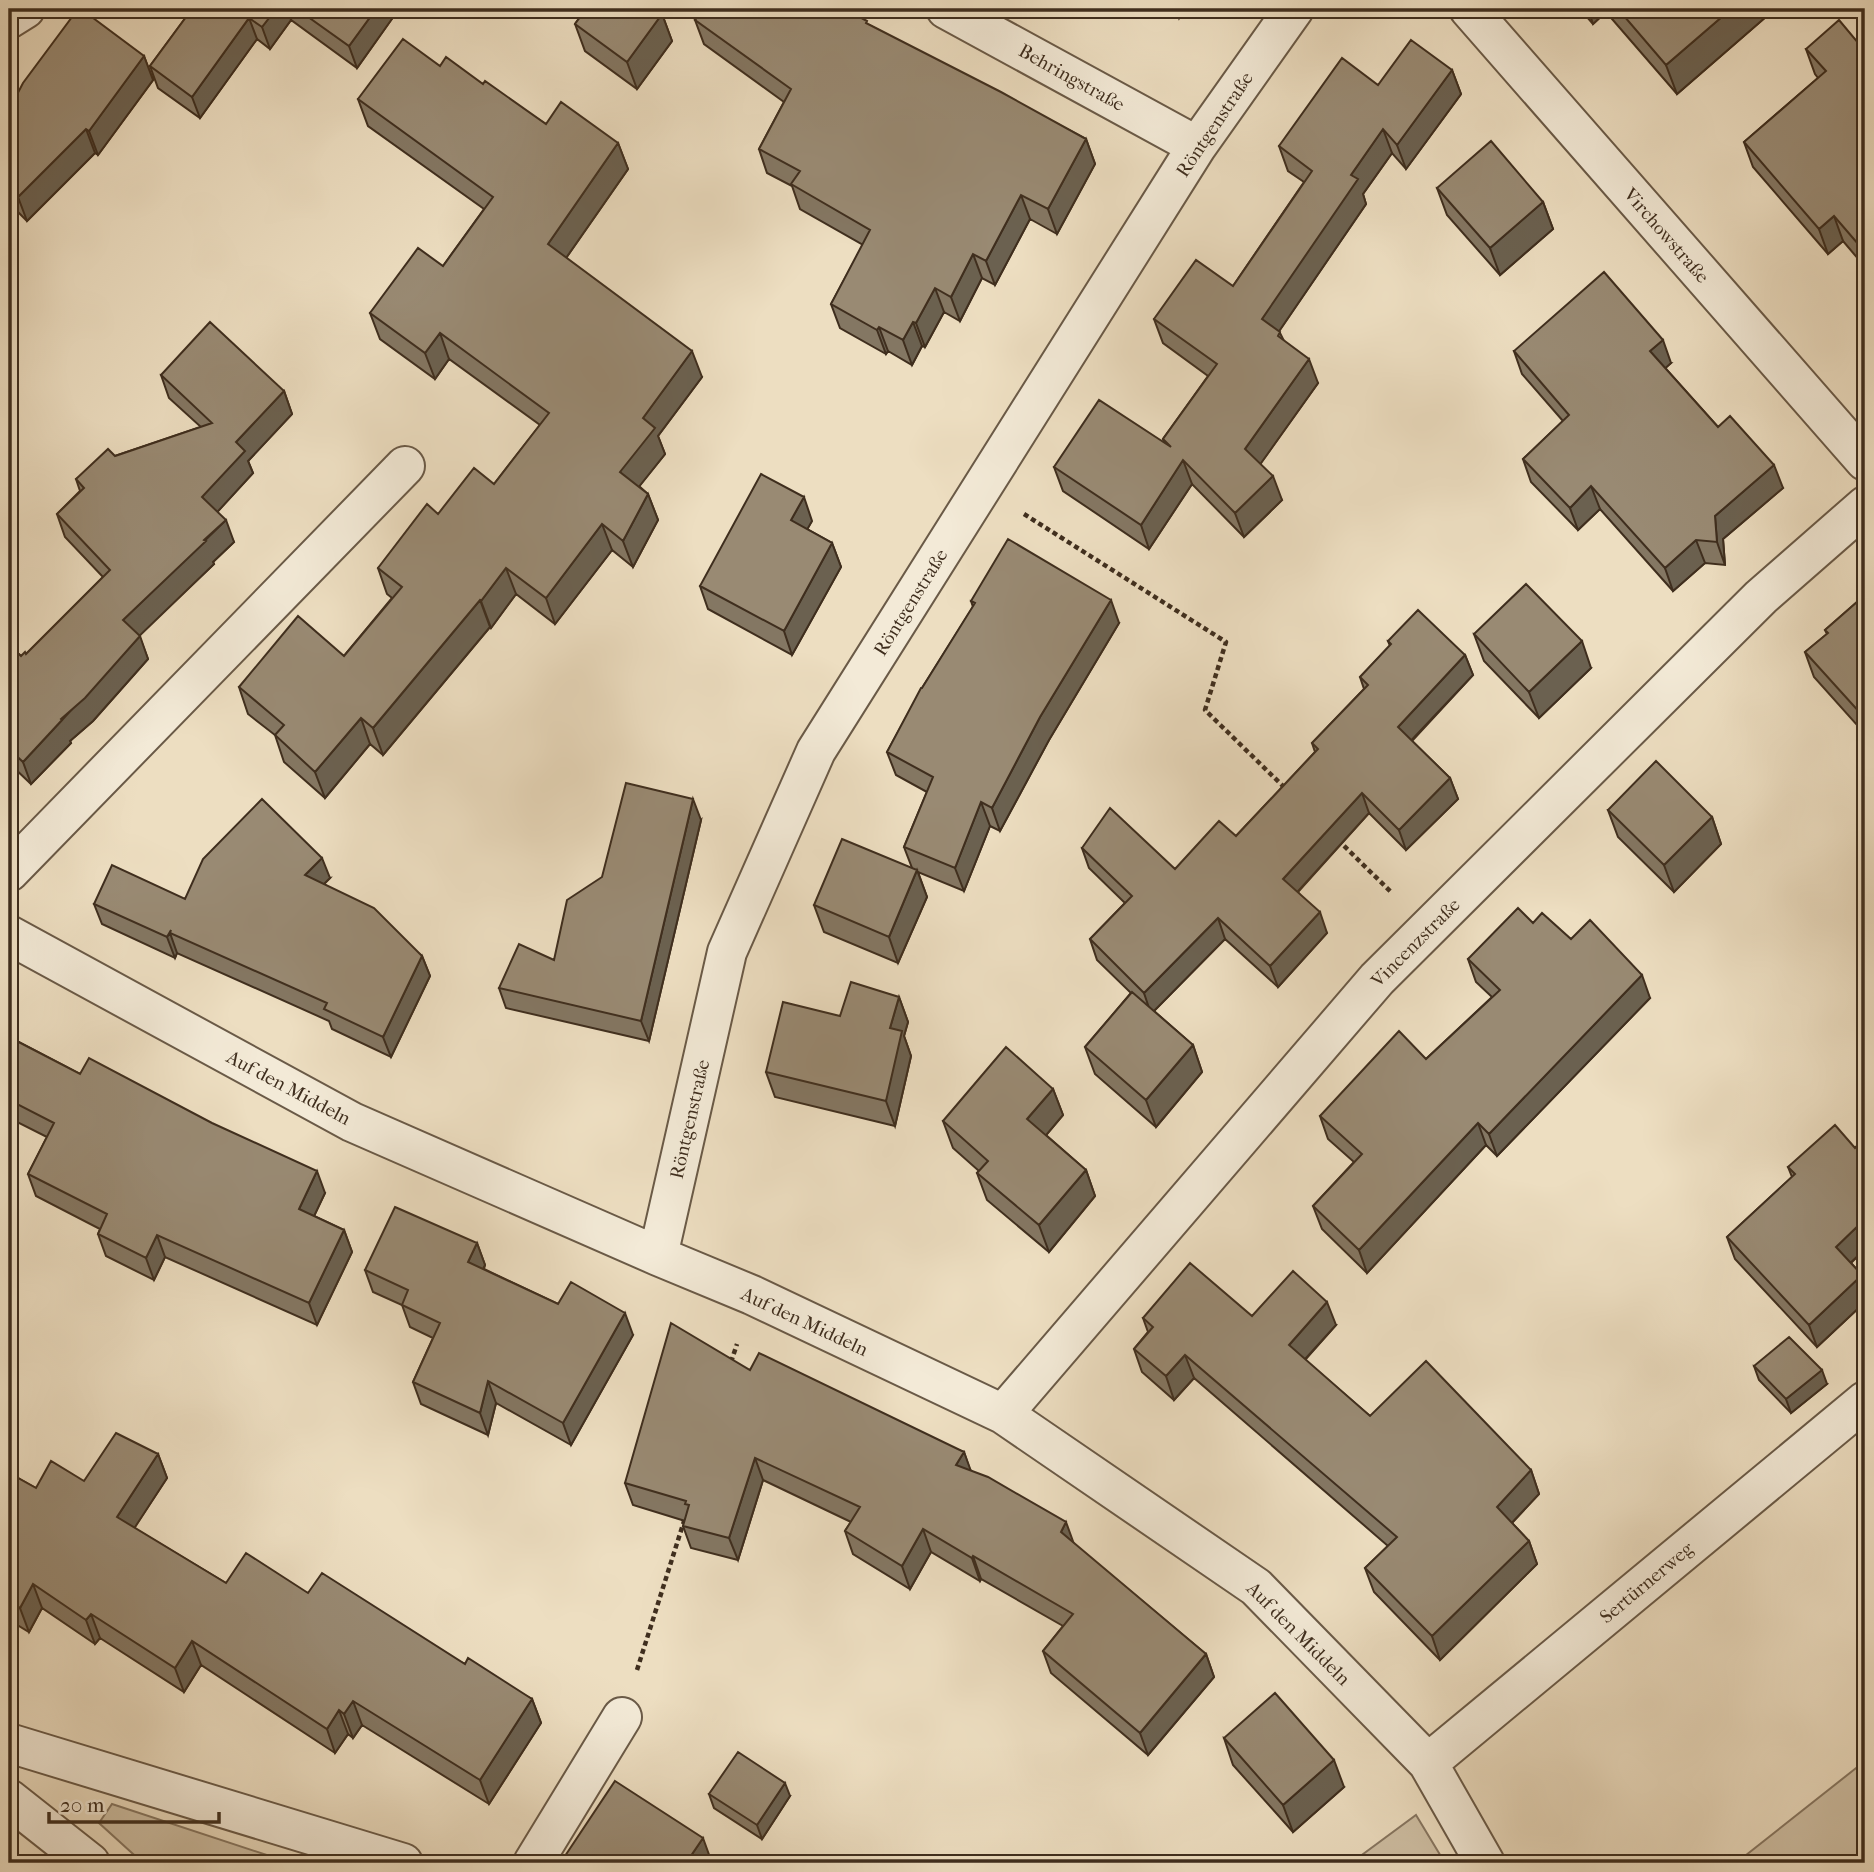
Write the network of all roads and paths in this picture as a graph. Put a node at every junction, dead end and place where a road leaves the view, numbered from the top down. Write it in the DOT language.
graph roads {
  1 [pos="25,9"];
  2 [pos="946,9"];
  3 [pos="1294,9"];
  4 [pos="1469,9"];
  5 [pos="9,19"];
  6 [pos="1197,146"];
  7 [pos="1865,461"];
  8 [pos="405,466"];
  9 [pos="982,488"];
  10 [pos="1865,506"];
  11 [pos="1292,795"];
  12 [pos="1331,833"];
  13 [pos="9,872"];
  14 [pos="1428,928"];
  15 [pos="9,935"];
  16 [pos="658,1256"];
  17 [pos="751,1295"];
  18 [pos="731,1363"];
  19 [pos="1865,1401"];
  20 [pos="1003,1414"];
  21 [pos="688,1510"];
  22 [pos="622,1717"];
  23 [pos="9,1743"];
  24 [pos="1428,1763"];
  25 [pos="9,1799"];
  26 [pos="90,1863"];
  27 [pos="403,1863"];
  28 [pos="533,1863"];
  29 [pos="1485,1863"];
  1 -- 5 [label="street"];
  2 -- 6 [label="street, Behringstraße"];
  3 -- 6 [label="street, Röntgenstraße"];
  4 -- 7 [label="street, Virchowstraße"];
  6 -- 9 [label="street, Röntgenstraße"];
  8 -- 13 [label="street"];
  9 -- 11 [label="path"];
  9 -- 16 [label="street, Röntgenstraße"];
  10 -- 14 [label="street, Vincenzstraße"];
  12 -- 14 [label="path"];
  14 -- 20 [label="street, Vincenzstraße"];
  15 -- 16 [label="street, Auf den Middeln"];
  16 -- 17 [label="street, Auf den Middeln"];
  17 -- 18 [label="path"];
  17 -- 20 [label="street, Auf den Middeln"];
  19 -- 24 [label="street, Sertürnerweg"];
  20 -- 24 [label="street, Auf den Middeln"];
  21 -- 22 [label="path"];
  22 -- 28 [label="street"];
  23 -- 27 [label="street"];
  24 -- 29 [label="street, Auf den Middeln"];
  25 -- 26 [label="street"];
}
